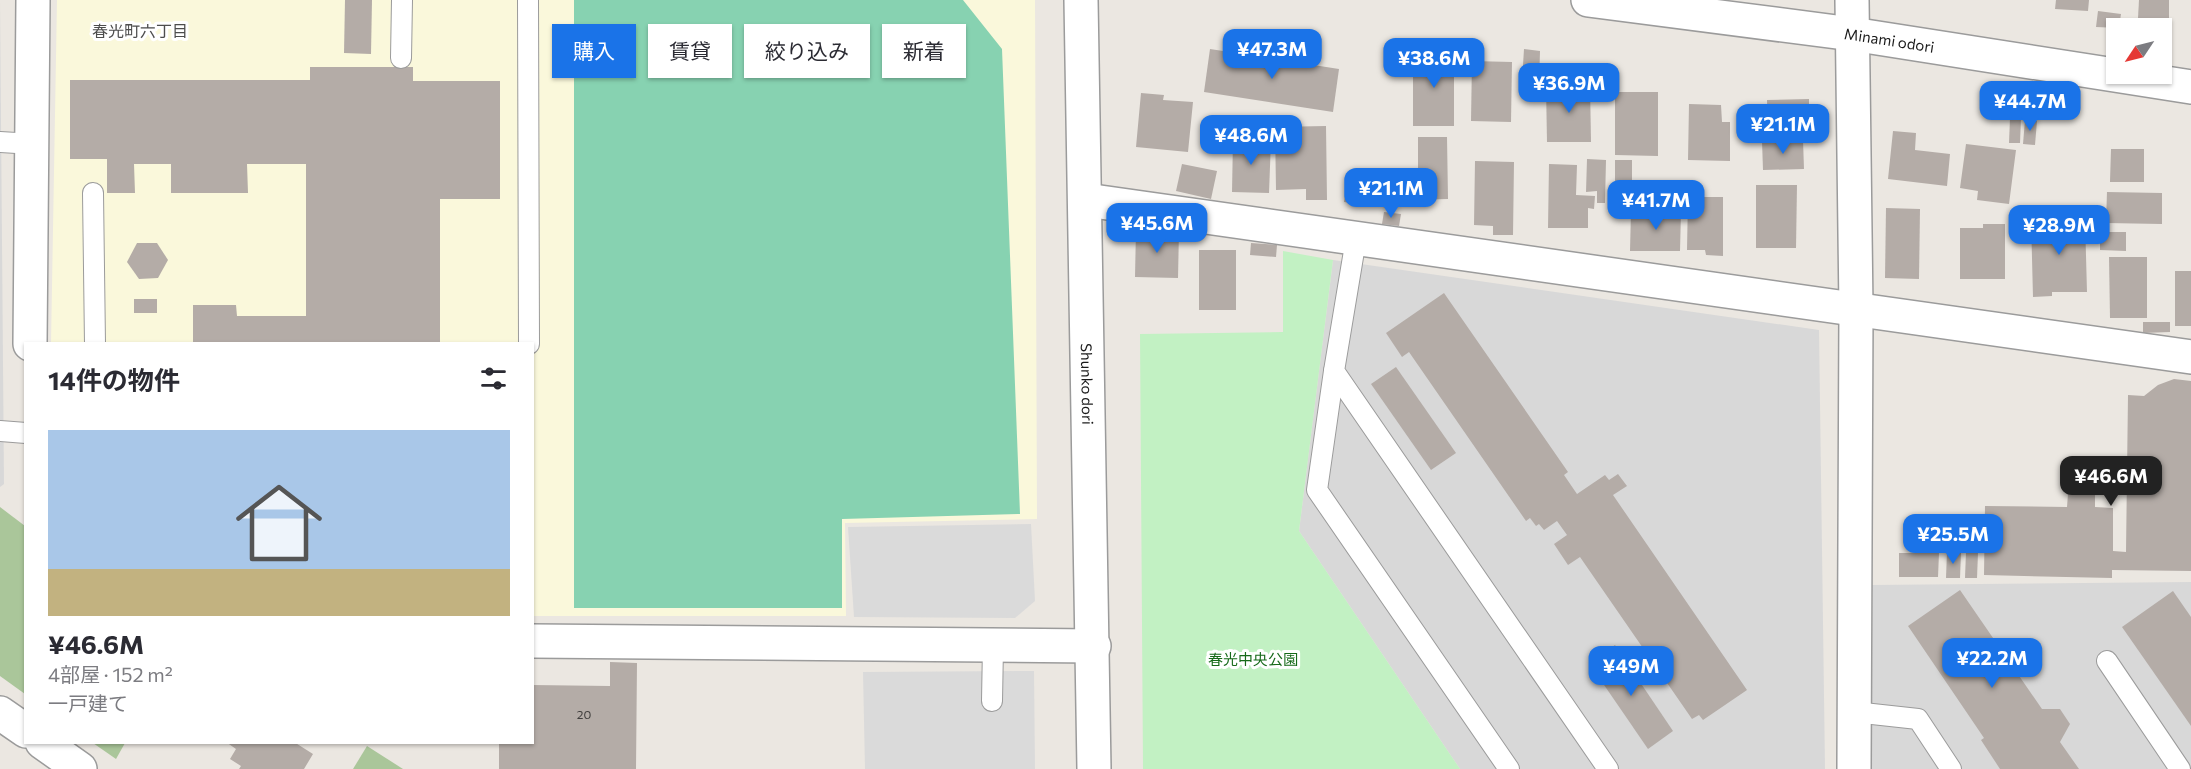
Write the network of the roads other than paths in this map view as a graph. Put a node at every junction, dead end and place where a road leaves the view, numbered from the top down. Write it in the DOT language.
graph roads {
  1 [pos="33,0"];
  2 [pos="402,0"];
  3 [pos="528,0"];
  4 [pos="1081,0"];
  5 [pos="1587,0"];
  6 [pos="1852,0"];
  7 [pos="1852,34"];
  8 [pos="401,58"];
  9 [pos="2191,87"];
  10 [pos="0,142"];
  11 [pos="33,144"];
  12 [pos="93,194"];
  13 [pos="1086,200"];
  14 [pos="1356,238"];
  15 [pos="1856,309"];
  16 [pos="30,342"];
  17 [pos="95,342"];
  18 [pos="529,342"];
  19 [pos="2191,357"];
  20 [pos="1334,371"];
  21 [pos="0,431"];
  22 [pos="24,433"];
  23 [pos="534,641"];
  24 [pos="993,646"];
  25 [pos="1094,646"];
  26 [pos="2107,661"];
  27 [pos="992,701"];
  28 [pos="1854,712"];
  29 [pos="0,713"];
  30 [pos="24,730"];
  31 [pos="45,744"];
  32 [pos="80,769"];
  33 [pos="1094,769"];
  34 [pos="1509,769"];
  35 [pos="1608,769"];
  36 [pos="1854,769"];
  37 [pos="1951,769"];
  38 [pos="2180,769"];
  1 -- 11 [label="street"];
  2 -- 8 [label="lane"];
  3 -- 18 [label="lane"];
  4 -- 13 [label="street, Shunko dori"];
  5 -- 7 [label="street, Minami odori"];
  6 -- 7 [label="street"];
  7 -- 9 [label="street, Minami odori"];
  7 -- 15 [label="street"];
  10 -- 11 [label="lane"];
  11 -- 16 [label="street"];
  12 -- 17 [label="lane"];
  13 -- 14 [label="street"];
  13 -- 25 [label="street, Shunko dori"];
  14 -- 15 [label="street"];
  14 -- 20 [label="lane"];
  15 -- 19 [label="street"];
  15 -- 28 [label="street"];
  20 -- 34 [label="lane"];
  20 -- 35 [label="lane"];
  21 -- 22 [label="lane"];
  23 -- 24 [label="street"];
  24 -- 25 [label="street"];
  24 -- 27 [label="lane"];
  25 -- 33 [label="street, Shunko dori"];
  26 -- 38 [label="lane"];
  28 -- 36 [label="street"];
  28 -- 37 [label="lane"];
  29 -- 30 [label="street"];
  31 -- 32 [label="street"];
}
